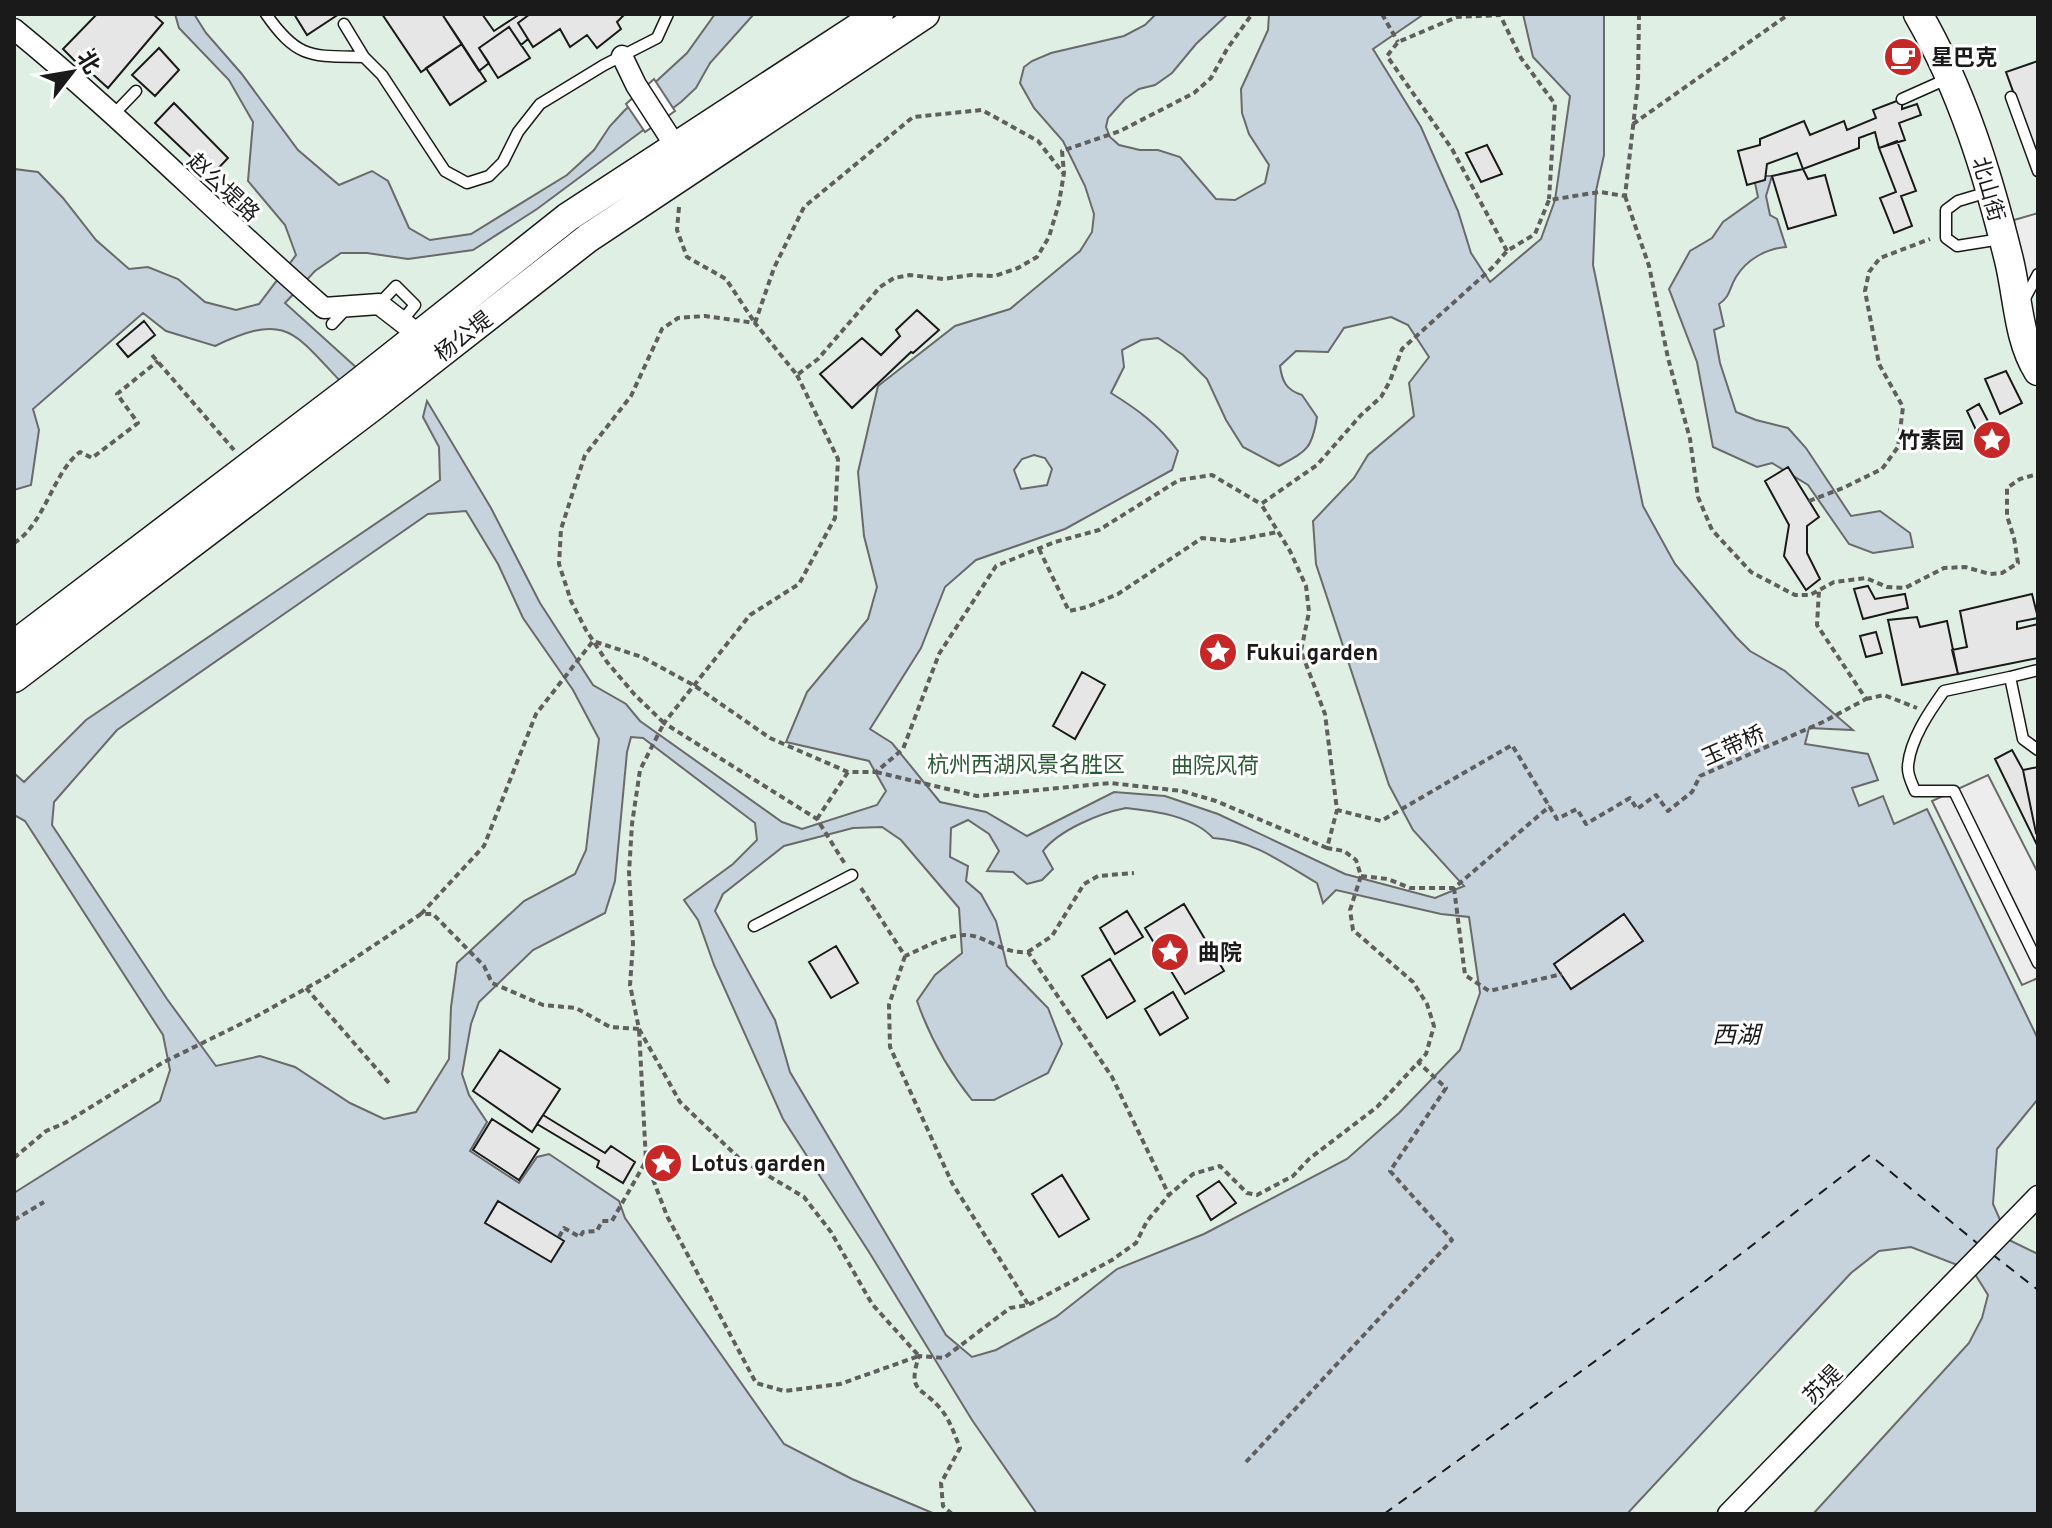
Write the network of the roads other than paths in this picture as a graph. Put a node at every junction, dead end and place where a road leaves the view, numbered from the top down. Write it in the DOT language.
graph roads {
  1 [pos="266,14"];
  2 [pos="668,14"];
  3 [pos="879,14"];
  4 [pos="925,14"];
  5 [pos="1918,14"];
  6 [pos="344,24"];
  7 [pos="14,29"];
  8 [pos="622,56"];
  9 [pos="93,57"];
  10 [pos="364,57"];
  11 [pos="1951,77"];
  12 [pos="76,80"];
  13 [pos="136,91"];
  14 [pos="2011,97"];
  15 [pos="1902,99"];
  16 [pos="113,115"];
  17 [pos="676,147"];
  18 [pos="2038,171"];
  19 [pos="1990,191"];
  20 [pos="2003,238"];
  21 [pos="2038,274"];
  22 [pos="351,306"];
  23 [pos="2028,308"];
  24 [pos="332,324"];
  25 [pos="410,329"];
  26 [pos="2038,371"];
  27 [pos="14,645"];
  28 [pos="2038,670"];
  29 [pos="2010,677"];
  30 [pos="14,678"];
  31 [pos="2038,750"];
  32 [pos="852,875"];
  33 [pos="754,926"];
  34 [pos="2038,963"];
  35 [pos="2038,1196"];
  36 [pos="1728,1514"];
  1 -- 10 [label="lane"];
  2 -- 8 [label="lane"];
  3 -- 17 [label="main road, 杨公堤"];
  4 -- 30 [label="main road, 杨公堤"];
  5 -- 11 [label="main road, 北山街"];
  6 -- 10 [label="lane"];
  7 -- 12 [label="street, 赵公堤路"];
  8 -- 10 [label="lane"];
  8 -- 17 [label="street"];
  9 -- 12 [label="lane"];
  11 -- 15 [label="lane"];
  11 -- 19 [label="main road, 北山街"];
  12 -- 16 [label="street, 赵公堤路"];
  13 -- 16 [label="lane"];
  14 -- 18 [label="lane"];
  16 -- 22 [label="street, 赵公堤路"];
  17 -- 25 [label="main road, 杨公堤"];
  19 -- 20 [label="main road, 北山街"];
  19 -- 20 [label="lane"];
  20 -- 23 [label="main road, 北山街"];
  21 -- 23 [label="lane"];
  22 -- 24 [label="lane"];
  22 -- 25 [label="street, 赵公堤路"];
  23 -- 26 [label="main road, 北山街"];
  25 -- 27 [label="main road, 杨公堤"];
  28 -- 29 [label="lane"];
  29 -- 31 [label="lane"];
  29 -- 34 [label="lane"];
  32 -- 33 [label="lane"];
  35 -- 36 [label="street, 苏堤"];
}
